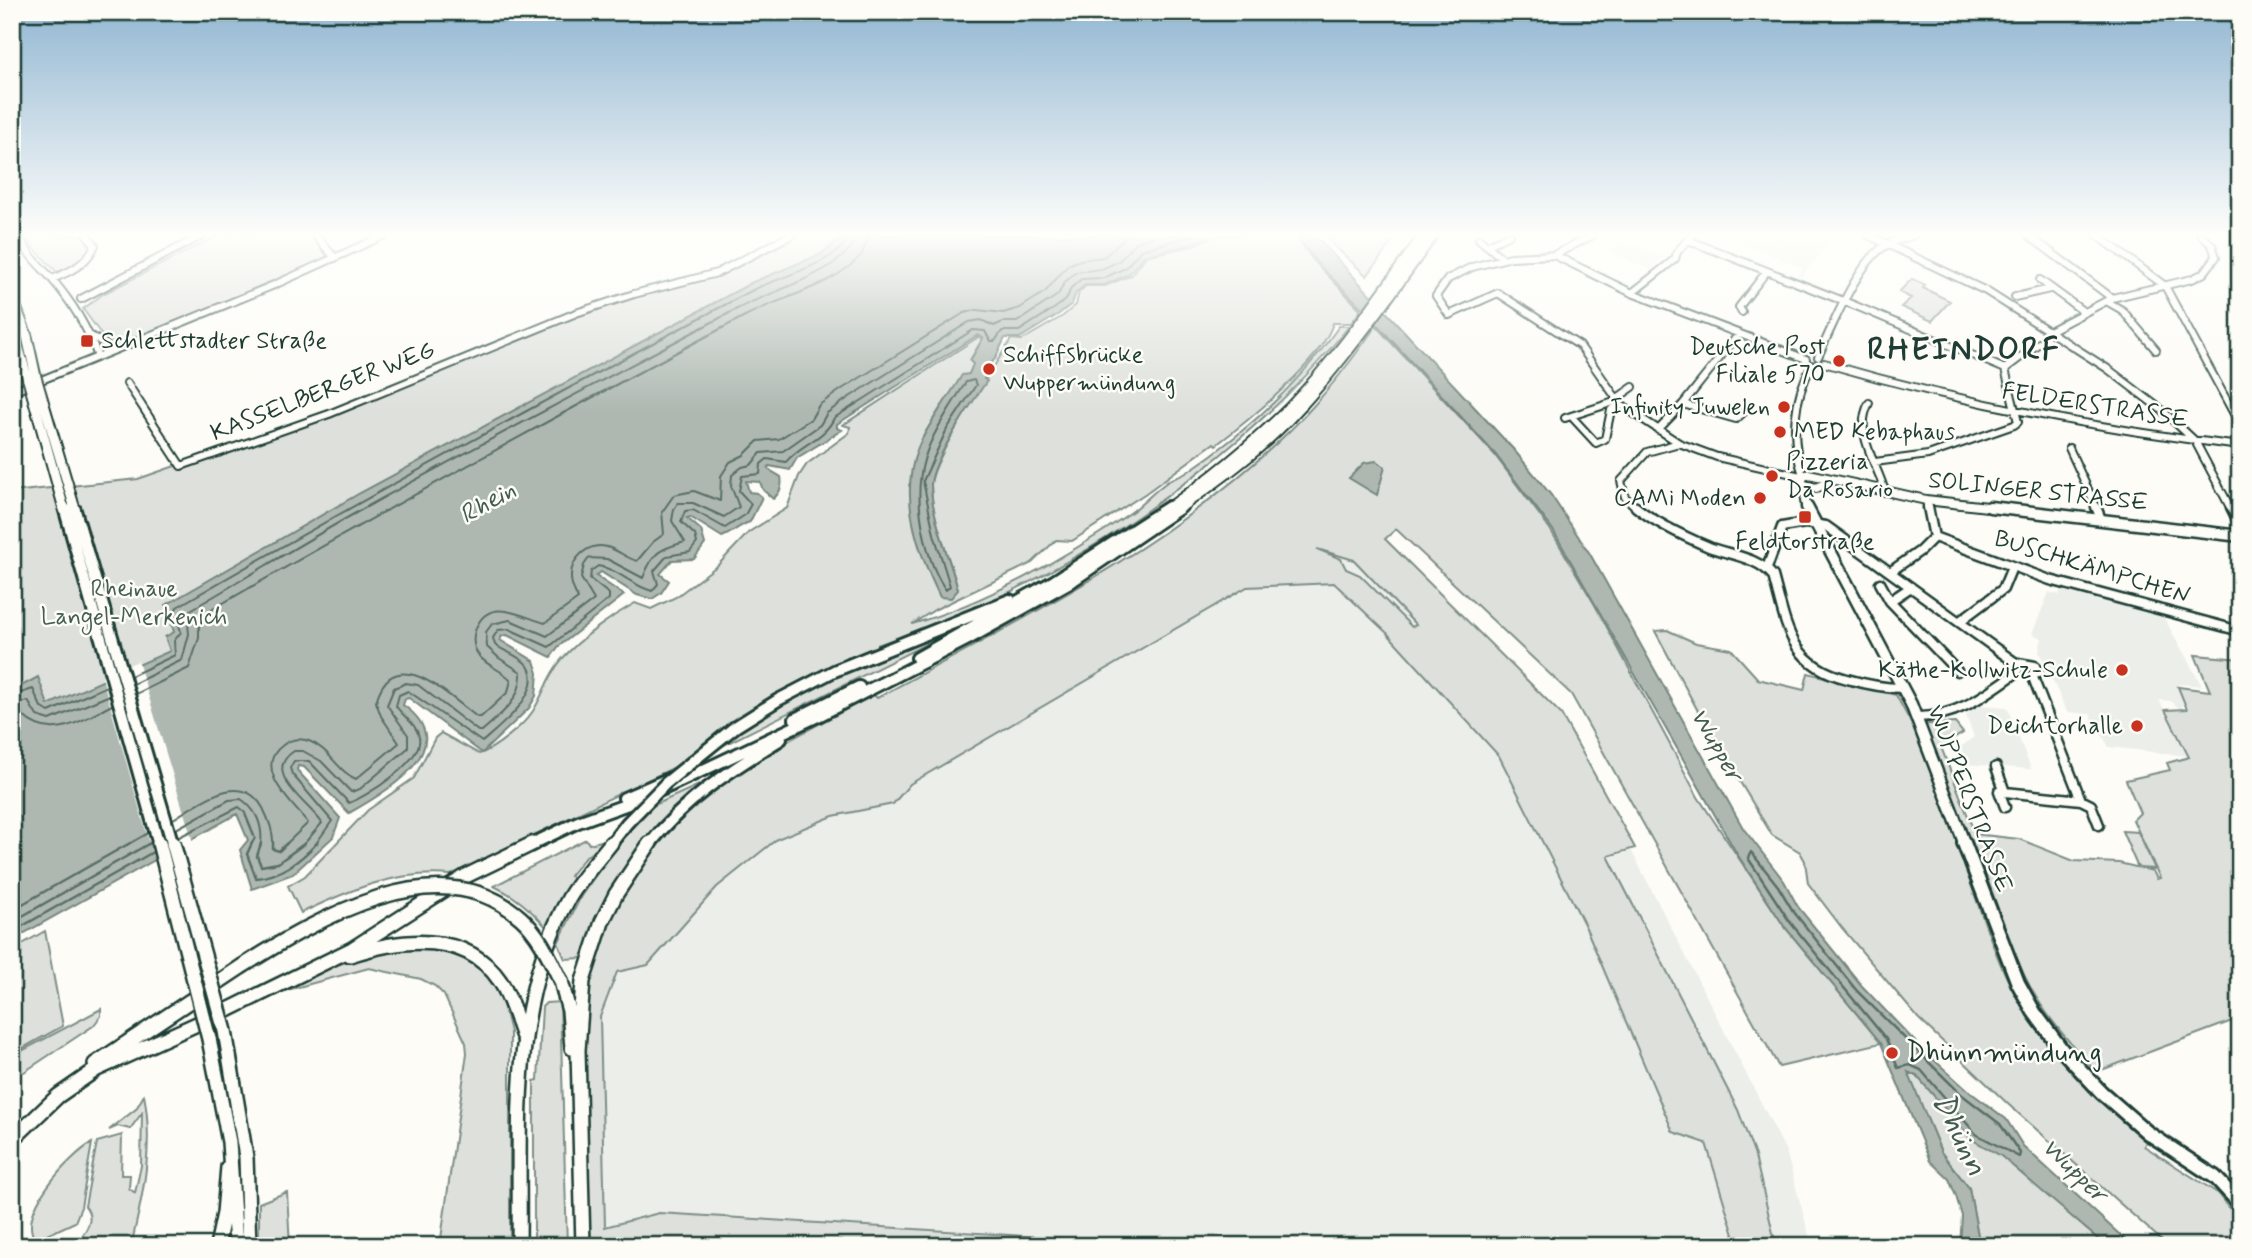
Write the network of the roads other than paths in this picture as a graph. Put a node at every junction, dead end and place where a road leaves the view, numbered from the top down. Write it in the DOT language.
graph roads {
  1 [pos="62,294"];
  2 [pos="91,294"];
  3 [pos="250,294"];
  4 [pos="642,294"];
  5 [pos="1387,294"];
  6 [pos="1437,294"];
  7 [pos="1497,294"];
  8 [pos="1499,294"];
  9 [pos="1634,294"];
  10 [pos="1748,294"];
  11 [pos="1824,294"];
  12 [pos="1848,294"];
  13 [pos="1989,294"];
  14 [pos="2029,294"];
  15 [pos="2057,294"];
  16 [pos="2102,294"];
  17 [pos="2133,294"];
  18 [pos="2170,294"];
  19 [pos="12,296"];
  20 [pos="2015,297"];
  21 [pos="81,299"];
  22 [pos="2110,300"];
  23 [pos="1843,301"];
  24 [pos="1742,312"];
  25 [pos="2084,312"];
  26 [pos="12,326"];
  27 [pos="2049,331"];
  28 [pos="91,335"];
  29 [pos="1738,335"];
  30 [pos="2039,343"];
  31 [pos="1349,345"];
  32 [pos="2157,350"];
  33 [pos="110,352"];
  34 [pos="98,357"];
  35 [pos="1818,357"];
  36 [pos="1807,359"];
  37 [pos="1824,363"];
  38 [pos="1812,365"];
  39 [pos="2005,369"];
  40 [pos="32,379"];
  41 [pos="128,383"];
  42 [pos="1633,387"];
  43 [pos="12,392"];
  44 [pos="1618,402"];
  45 [pos="1869,403"];
  46 [pos="1683,404"];
  47 [pos="1750,406"];
  48 [pos="2015,413"];
  49 [pos="2240,425"];
  50 [pos="1658,430"];
  51 [pos="2195,441"];
  52 [pos="1679,443"];
  53 [pos="2240,446"];
  54 [pos="2069,448"];
  55 [pos="1875,462"];
  56 [pos="1808,479"];
  57 [pos="1885,492"];
  58 [pos="1926,500"];
  59 [pos="2101,519"];
  60 [pos="1815,523"];
  61 [pos="2240,525"];
  62 [pos="2240,536"];
  63 [pos="1934,537"];
  64 [pos="1111,546"];
  65 [pos="2012,567"];
  66 [pos="1767,568"];
  67 [pos="1890,572"];
  68 [pos="1880,583"];
  69 [pos="1911,587"];
  70 [pos="1890,601"];
  71 [pos="1959,621"];
  72 [pos="2240,631"];
  73 [pos="2019,667"];
  74 [pos="1957,671"];
  75 [pos="1901,688"];
  76 [pos="820,715"];
  77 [pos="1916,717"];
  78 [pos="1996,767"];
  79 [pos="2005,792"];
  80 [pos="2081,800"];
  81 [pos="2005,807"];
  82 [pos="2099,825"];
  83 [pos="305,973"];
  84 [pos="523,1037"];
  85 [pos="76,1077"];
  86 [pos="12,1129"];
  87 [pos="580,1138"];
  88 [pos="12,1140"];
  89 [pos="231,1140"];
  90 [pos="2240,1203"];
  91 [pos="216,1246"];
  92 [pos="236,1246"];
  93 [pos="249,1246"];
  94 [pos="519,1246"];
  95 [pos="583,1246"];
  1 -- 28 [label="street"];
  2 -- 21 [label="street"];
  3 -- 33 [label="street"];
  4 -- 41 [label="street, KASSELBERGER WEG"];
  5 -- 31 [label="highway"];
  6 -- 7 [label="street"];
  8 -- 44 [label="street"];
  9 -- 29 [label="street"];
  10 -- 24 [label="street"];
  11 -- 23 [label="street"];
  12 -- 23 [label="street"];
  13 -- 27 [label="street"];
  14 -- 20 [label="street"];
  15 -- 25 [label="street"];
  16 -- 22 [label="street"];
  17 -- 22 [label="street"];
  18 -- 49 [label="street"];
  19 -- 40 [label="highway"];
  22 -- 25 [label="street"];
  22 -- 32 [label="street"];
  23 -- 35 [label="street"];
  23 -- 39 [label="street"];
  25 -- 27 [label="street"];
  26 -- 40 [label="highway"];
  27 -- 51 [label="street"];
  28 -- 33 [label="street"];
  28 -- 34 [label="street"];
  29 -- 36 [label="street"];
  29 -- 46 [label="street"];
  30 -- 39 [label="street"];
  31 -- 64 [label="highway"];
  31 -- 76 [label="highway"];
  33 -- 34 [label="street"];
  34 -- 43 [label="street"];
  35 -- 36 [label="street"];
  35 -- 37 [label="street"];
  36 -- 38 [label="street"];
  37 -- 38 [label="street"];
  37 -- 48 [label="street, FELDERSTRASSE"];
  38 -- 56 [label="street, WUPPERSTRASSE"];
  39 -- 48 [label="street"];
  40 -- 89 [label="highway, bridge"];
  40 -- 93 [label="highway, bridge"];
  42 -- 44 [label="street"];
  44 -- 44 [label="street"];
  44 -- 50 [label="street"];
  45 -- 55 [label="street"];
  46 -- 47 [label="street"];
  46 -- 50 [label="street"];
  48 -- 51 [label="street, FELDERSTRASSE"];
  48 -- 55 [label="street"];
  50 -- 52 [label="street"];
  51 -- 53 [label="street, FELDERSTRASSE"];
  51 -- 61 [label="street"];
  52 -- 56 [label="street"];
  52 -- 66 [label="street"];
  54 -- 59 [label="street"];
  55 -- 57 [label="street"];
  56 -- 57 [label="main road, SOLINGER STRASSE"];
  56 -- 60 [label="main road, WUPPERSTRASSE"];
  57 -- 58 [label="main road, SOLINGER STRASSE"];
  58 -- 59 [label="main road, SOLINGER STRASSE"];
  58 -- 63 [label="street"];
  59 -- 62 [label="main road, SOLINGER STRASSE"];
  60 -- 66 [label="street"];
  60 -- 67 [label="street"];
  60 -- 75 [label="main road, WUPPERSTRASSE"];
  63 -- 65 [label="street, BUSCHKÄMPCHEN"];
  63 -- 67 [label="street"];
  64 -- 84 [label="highway, bridge"];
  64 -- 85 [label="highway"];
  65 -- 71 [label="street"];
  65 -- 72 [label="street, BUSCHKÄMPCHEN"];
  66 -- 75 [label="street"];
  67 -- 69 [label="street"];
  68 -- 70 [label="street"];
  69 -- 70 [label="street"];
  69 -- 71 [label="street"];
  70 -- 74 [label="street"];
  71 -- 73 [label="street"];
  73 -- 77 [label="street"];
  73 -- 80 [label="street"];
  75 -- 77 [label="main road, WUPPERSTRASSE"];
  76 -- 83 [label="highway"];
  76 -- 87 [label="highway"];
  77 -- 90 [label="main road, WUPPERSTRASSE"];
  78 -- 79 [label="street"];
  79 -- 80 [label="street"];
  79 -- 81 [label="street"];
  80 -- 82 [label="street"];
  83 -- 84 [label="highway"];
  83 -- 88 [label="highway"];
  84 -- 94 [label="highway"];
  85 -- 86 [label="highway"];
  85 -- 87 [label="highway, bridge"];
  87 -- 95 [label="highway"];
  89 -- 91 [label="highway"];
  89 -- 92 [label="highway"];
}
